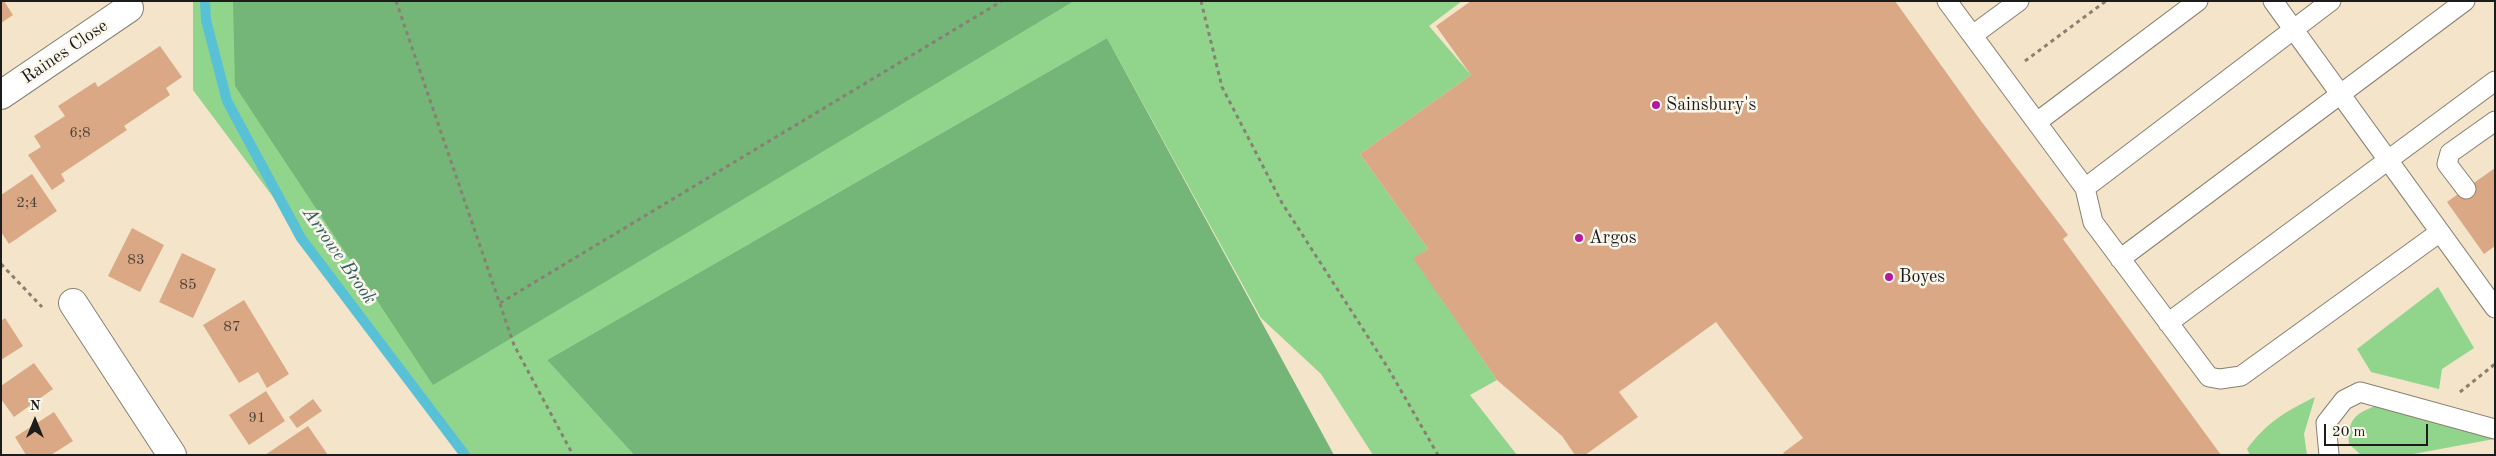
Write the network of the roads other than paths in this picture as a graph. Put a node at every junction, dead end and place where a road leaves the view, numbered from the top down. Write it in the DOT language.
graph roads {
  1 [pos="1948,1"];
  2 [pos="2019,1"];
  3 [pos="2198,1"];
  4 [pos="2272,1"];
  5 [pos="2332,1"];
  6 [pos="2465,1"];
  7 [pos="130,8"];
  8 [pos="2293,30"];
  9 [pos="1973,35"];
  10 [pos="2495,80"];
  11 [pos="1,95"];
  12 [pos="2340,95"];
  13 [pos="2495,121"];
  14 [pos="2037,122"];
  15 [pos="2388,160"];
  16 [pos="2085,188"];
  17 [pos="2466,189"];
  18 [pos="2440,232"];
  19 [pos="2120,259"];
  20 [pos="2493,303"];
  21 [pos="74,304"];
  22 [pos="2168,323"];
  23 [pos="2495,429"];
  24 [pos="172,455"];
  25 [pos="2329,455"];
  1 -- 9 [label="lane"];
  2 -- 9 [label="lane"];
  3 -- 14 [label="lane"];
  4 -- 8 [label="lane"];
  5 -- 8 [label="lane"];
  6 -- 12 [label="lane"];
  7 -- 11 [label="street, Raines Close"];
  8 -- 12 [label="lane"];
  8 -- 16 [label="lane"];
  9 -- 14 [label="lane"];
  10 -- 15 [label="lane"];
  12 -- 15 [label="lane"];
  12 -- 19 [label="lane"];
  13 -- 17 [label="lane"];
  14 -- 16 [label="lane"];
  15 -- 18 [label="lane"];
  15 -- 22 [label="lane"];
  16 -- 19 [label="lane"];
  18 -- 20 [label="lane"];
  18 -- 22 [label="lane"];
  19 -- 22 [label="lane"];
  21 -- 24 [label="street"];
  23 -- 25 [label="lane"];
}
